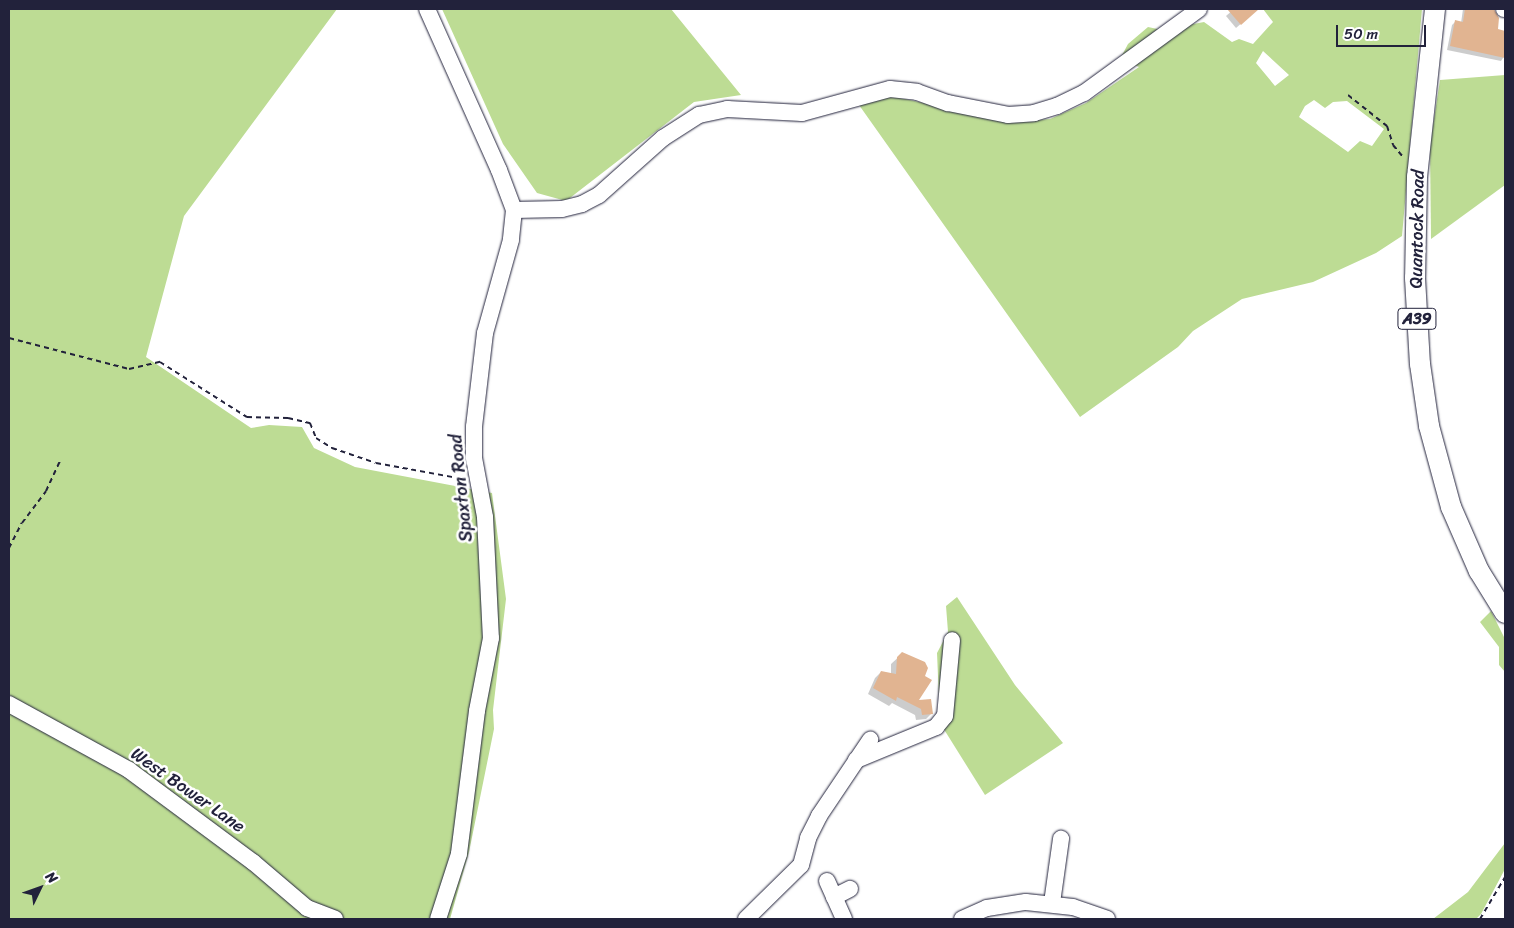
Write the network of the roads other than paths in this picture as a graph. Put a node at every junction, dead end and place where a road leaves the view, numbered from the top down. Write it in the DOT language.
graph roads {
  1 [pos="427,9"];
  2 [pos="1199,9"];
  3 [pos="1435,9"];
  4 [pos="514,210"];
  5 [pos="1505,613"];
  6 [pos="952,640"];
  7 [pos="9,704"];
  8 [pos="870,740"];
  9 [pos="856,760"];
  10 [pos="1062,839"];
  11 [pos="827,881"];
  12 [pos="850,889"];
  13 [pos="834,897"];
  14 [pos="1052,903"];
  15 [pos="335,919"];
  16 [pos="438,919"];
  17 [pos="746,919"];
  18 [pos="844,919"];
  19 [pos="962,919"];
  20 [pos="1107,919"];
  1 -- 4 [label="street, Spaxton Road"];
  2 -- 4 [label="street"];
  3 -- 5 [label="main road, Quantock Road / A39"];
  4 -- 16 [label="street, Spaxton Road"];
  6 -- 9 [label="street"];
  7 -- 15 [label="street, West Bower Lane"];
  8 -- 9 [label="street"];
  9 -- 17 [label="street"];
  10 -- 14 [label="street"];
  11 -- 13 [label="street"];
  12 -- 13 [label="street"];
  13 -- 18 [label="street"];
  14 -- 19 [label="street"];
  14 -- 20 [label="street"];
}
